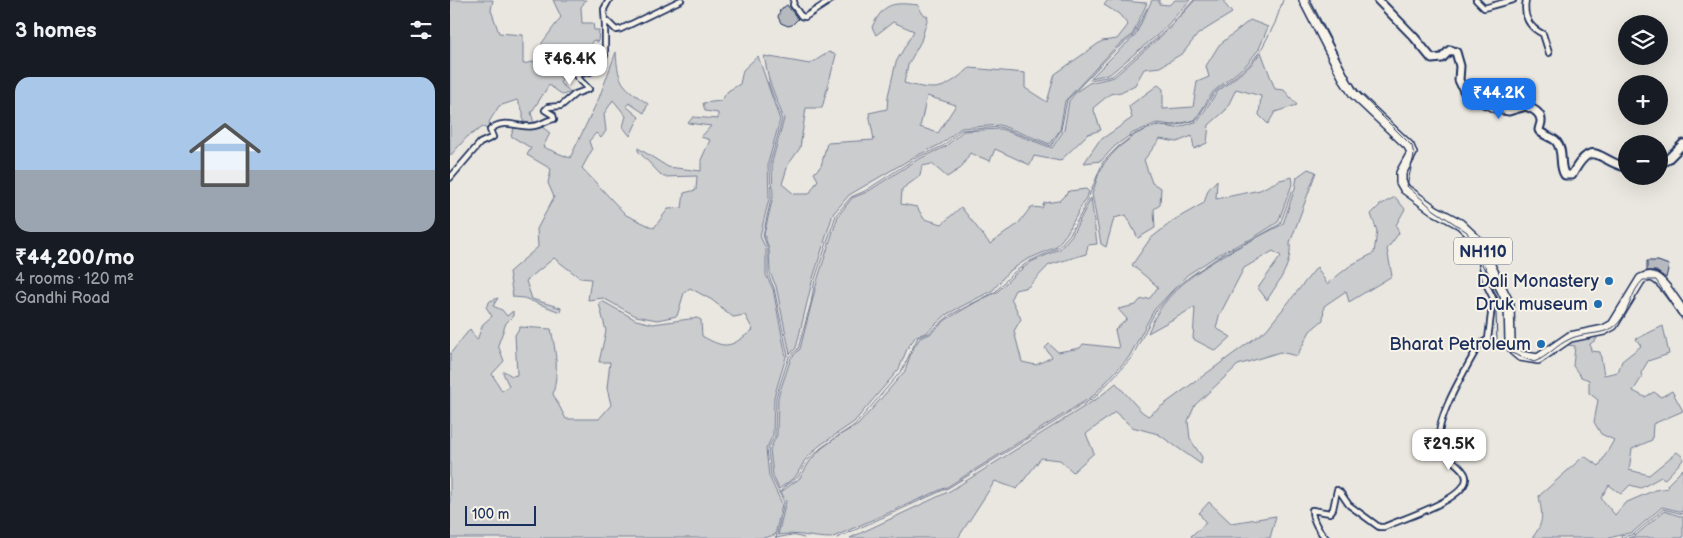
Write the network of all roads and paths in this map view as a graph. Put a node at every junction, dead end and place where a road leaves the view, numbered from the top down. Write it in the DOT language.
graph roads {
  1 [pos="608,0"];
  2 [pos="681,0"];
  3 [pos="794,0"];
  4 [pos="831,0"];
  5 [pos="1304,0"];
  6 [pos="1378,0"];
  7 [pos="1476,0"];
  8 [pos="1513,0"];
  9 [pos="1526,0"];
  10 [pos="605,24"];
  11 [pos="1549,53"];
  12 [pos="1683,144"];
  13 [pos="1668,159"];
  14 [pos="1618,163"];
  15 [pos="450,178"];
  16 [pos="1478,241"];
  17 [pos="1683,312"];
  18 [pos="1326,538"];
  1 -- 10 [label="street"];
  2 -- 10 [label="street"];
  3 -- 4 [label="street"];
  5 -- 16 [label="highway, NH110"];
  6 -- 14 [label="main road"];
  7 -- 8 [label="street"];
  9 -- 11 [label="street"];
  10 -- 15 [label="street"];
  12 -- 13 [label="main road"];
  16 -- 17 [label="highway, NH110"];
  16 -- 18 [label="street"];
}
